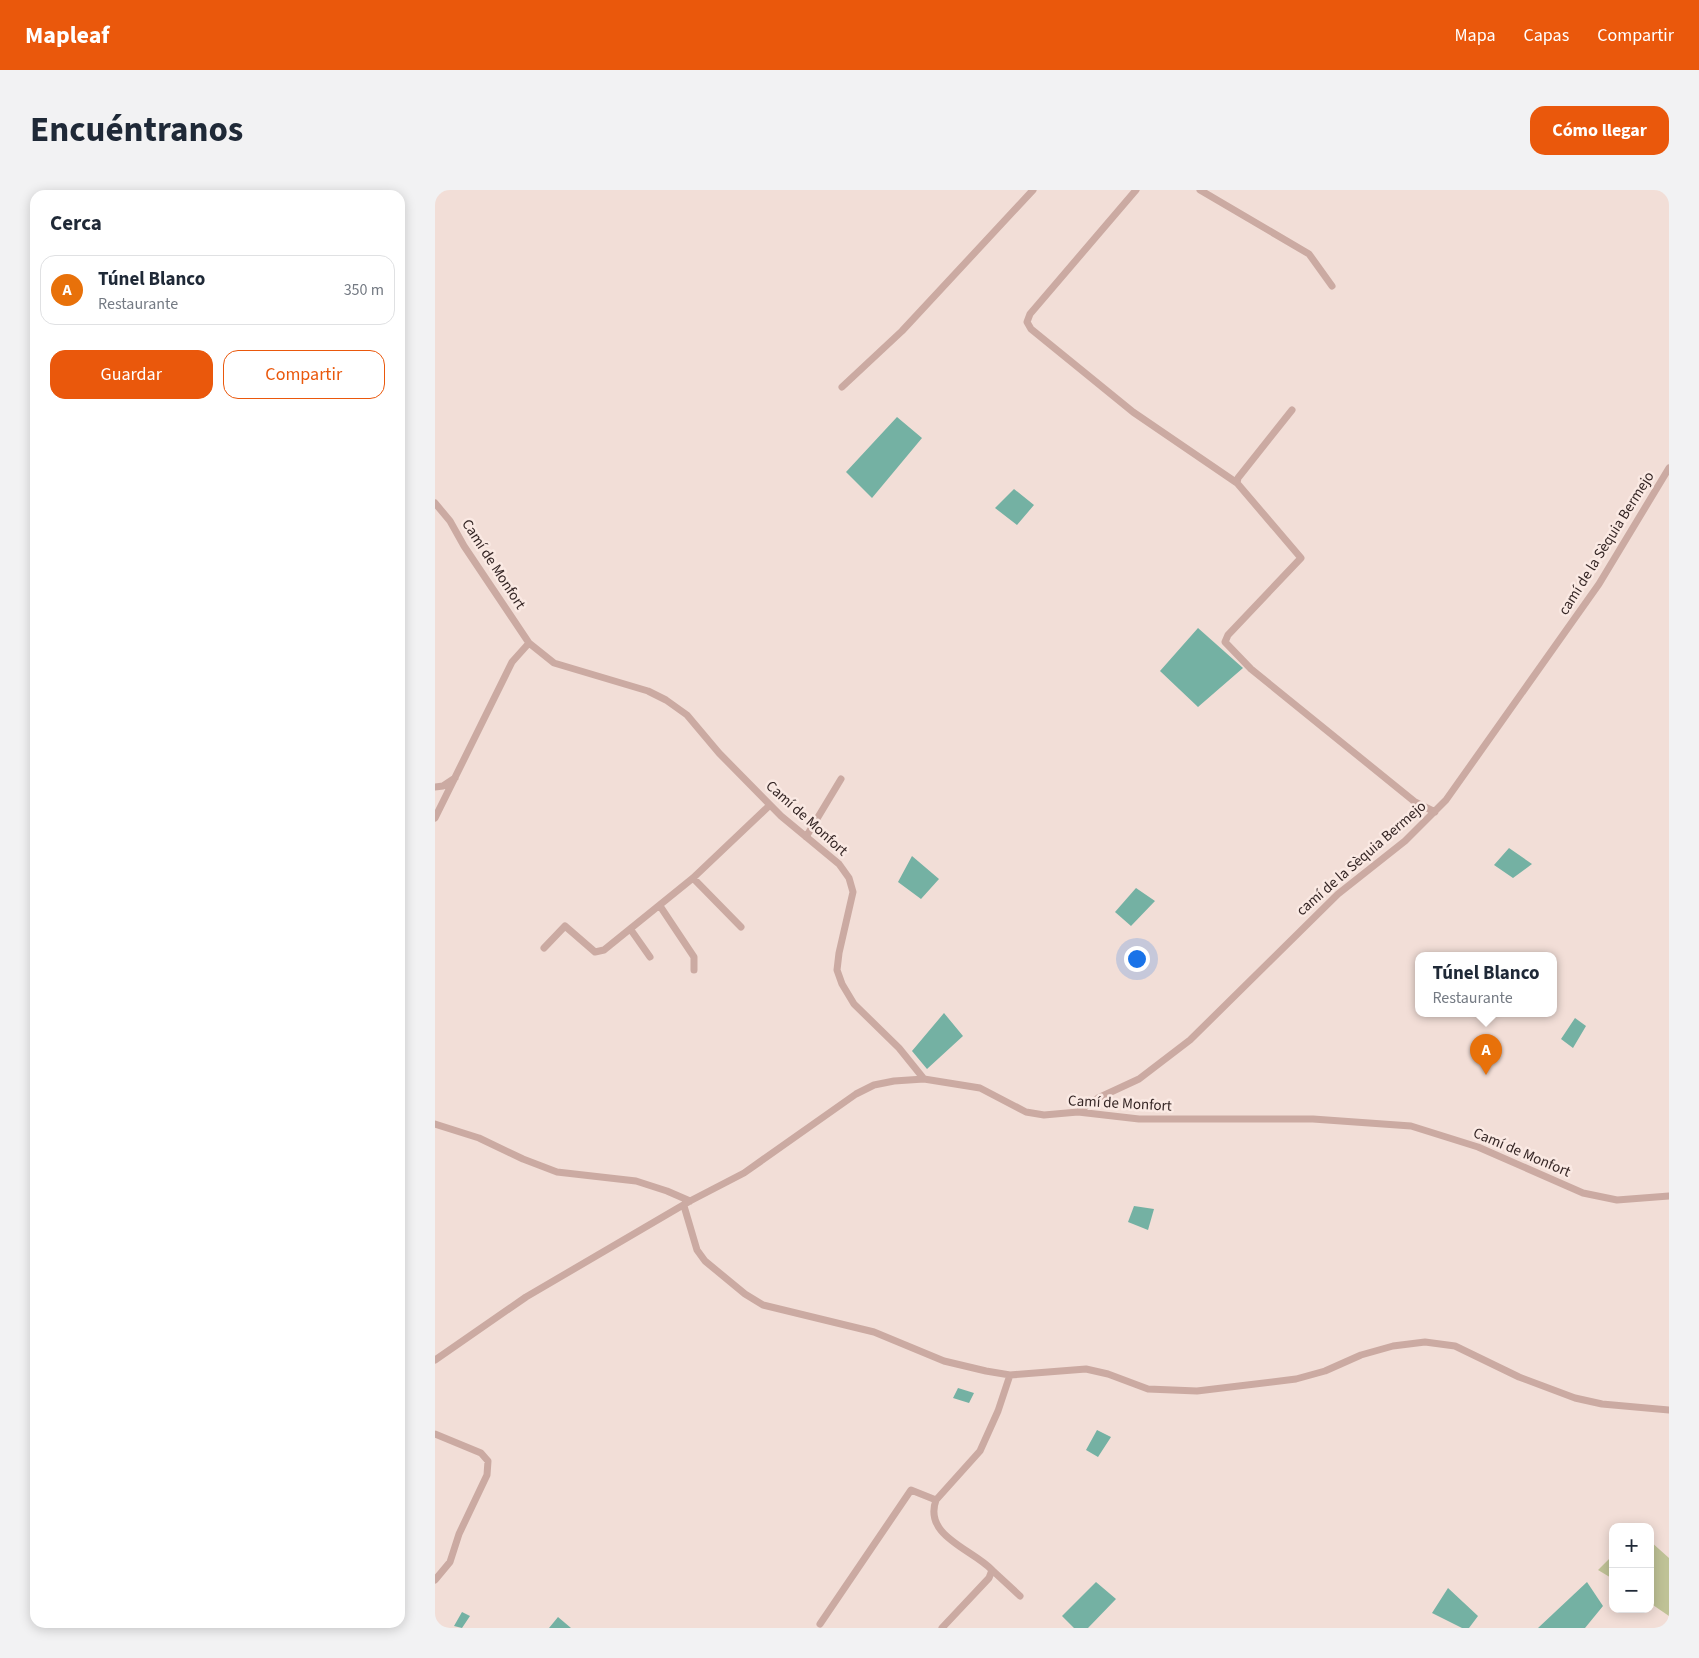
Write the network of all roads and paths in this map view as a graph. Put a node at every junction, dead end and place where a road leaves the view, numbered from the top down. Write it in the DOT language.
graph roads {
  1 [pos="1033,190"];
  2 [pos="1136,190"];
  3 [pos="1200,190"];
  4 [pos="1332,286"];
  5 [pos="842,387"];
  6 [pos="1292,410"];
  7 [pos="1669,468"];
  8 [pos="1237,483"];
  9 [pos="435,503"];
  10 [pos="529,643"];
  11 [pos="455,778"];
  12 [pos="841,779"];
  13 [pos="435,787"];
  14 [pos="771,805"];
  15 [pos="1435,812"];
  16 [pos="435,818"];
  17 [pos="806,837"];
  18 [pos="693,878"];
  19 [pos="661,906"];
  20 [pos="741,927"];
  21 [pos="631,930"];
  22 [pos="544,948"];
  23 [pos="650,957"];
  24 [pos="694,970"];
  25 [pos="924,1079"];
  26 [pos="1078,1112"];
  27 [pos="435,1124"];
  28 [pos="1669,1196"];
  29 [pos="687,1204"];
  30 [pos="435,1360"];
  31 [pos="1010,1375"];
  32 [pos="1669,1410"];
  33 [pos="435,1434"];
  34 [pos="936,1500"];
  35 [pos="992,1570"];
  36 [pos="435,1580"];
  37 [pos="1020,1596"];
  38 [pos="820,1624"];
  39 [pos="942,1628"];
  1 -- 5 [label="street"];
  2 -- 8 [label="street"];
  3 -- 4 [label="street"];
  6 -- 8 [label="street"];
  7 -- 15 [label="street, camí de la Sèquia Bermejo"];
  8 -- 15 [label="street"];
  9 -- 10 [label="street, Camí de Monfort"];
  10 -- 11 [label="street"];
  10 -- 14 [label="street, Camí de Monfort"];
  11 -- 13 [label="street"];
  11 -- 16 [label="street"];
  12 -- 17 [label="street"];
  14 -- 17 [label="street, Camí de Monfort"];
  14 -- 18 [label="street"];
  15 -- 26 [label="street, camí de la Sèquia Bermejo"];
  17 -- 25 [label="street, Camí de Monfort"];
  18 -- 19 [label="street"];
  18 -- 20 [label="street"];
  19 -- 21 [label="street"];
  19 -- 24 [label="street"];
  21 -- 22 [label="street"];
  21 -- 23 [label="street"];
  25 -- 26 [label="street, Camí de Monfort"];
  25 -- 29 [label="street"];
  26 -- 28 [label="street, Camí de Monfort"];
  27 -- 29 [label="street"];
  29 -- 30 [label="street"];
  29 -- 31 [label="street"];
  31 -- 32 [label="street"];
  31 -- 34 [label="street"];
  33 -- 36 [label="street"];
  34 -- 35 [label="street"];
  34 -- 38 [label="street"];
  35 -- 37 [label="street"];
  35 -- 39 [label="street"];
}
